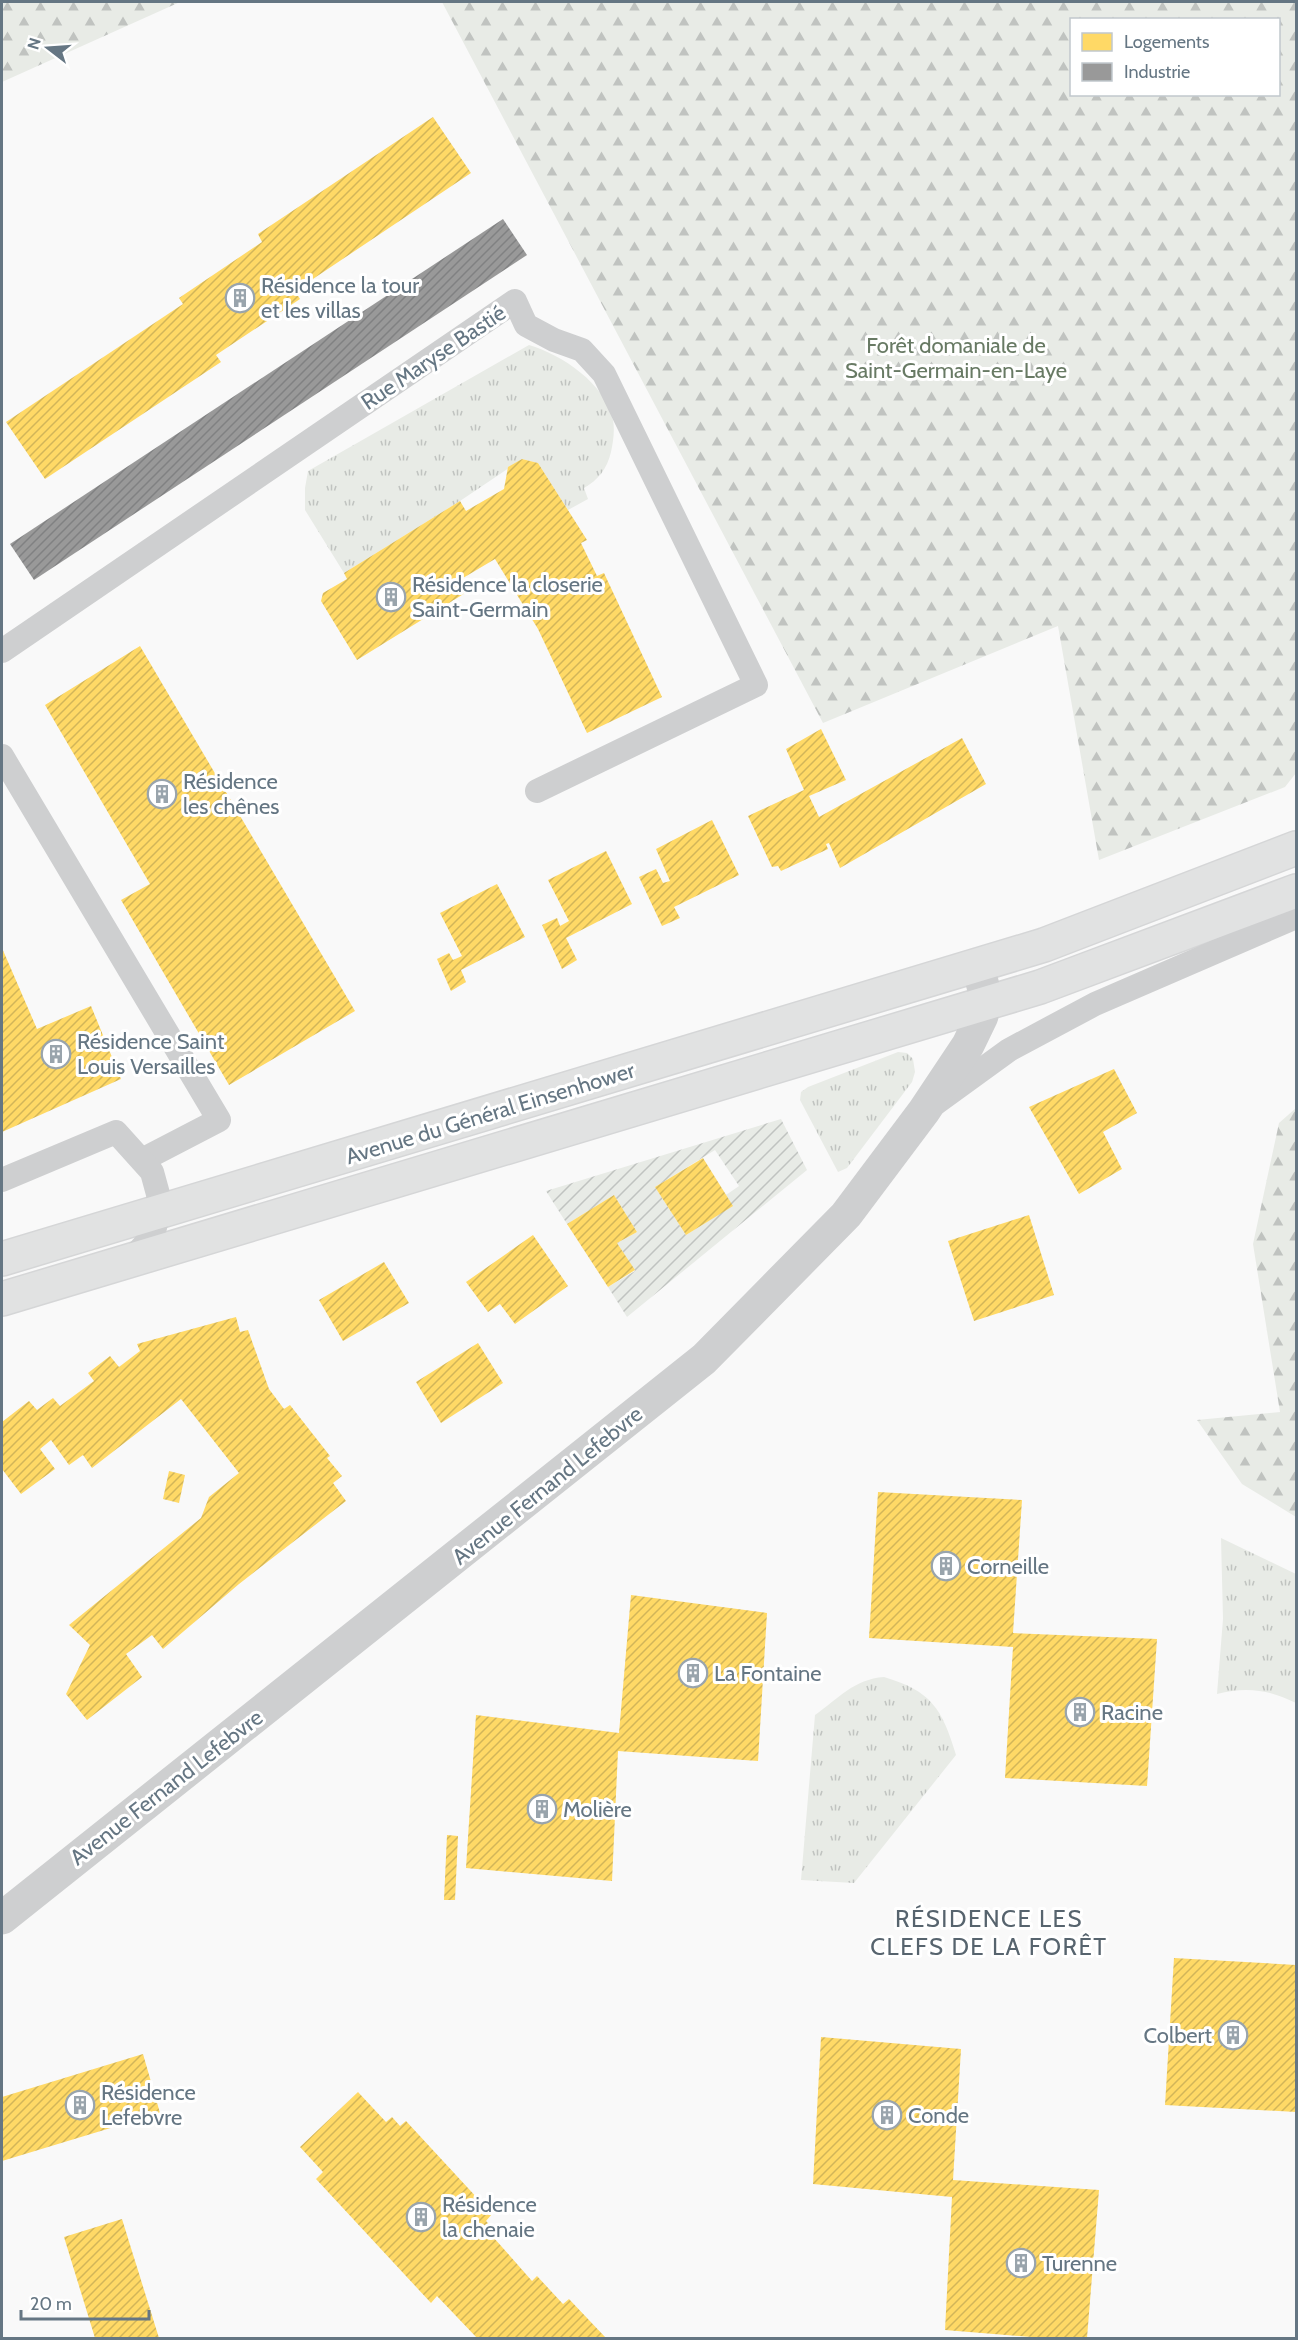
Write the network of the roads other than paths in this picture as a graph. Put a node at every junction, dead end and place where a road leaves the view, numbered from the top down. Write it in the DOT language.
graph roads {
  1 [pos="2,651"];
  2 [pos="2,756"];
  3 [pos="537,791"];
  4 [pos="1296,848"];
  5 [pos="1296,891"];
  6 [pos="1296,917"];
  7 [pos="1101,965"];
  8 [pos="978,966"];
  9 [pos="1172,972"];
  10 [pos="985,1003"];
  11 [pos="924,1111"];
  12 [pos="142,1161"];
  13 [pos="2,1180"];
  14 [pos="159,1212"];
  15 [pos="2,1259"];
  16 [pos="130,1261"];
  17 [pos="2,1299"];
  18 [pos="2,1918"];
  1 -- 3 [label="lane, Rue Maryse Bastié"];
  2 -- 12 [label="lane"];
  4 -- 8 [label="main road, Avenue du Général Einsenhower"];
  5 -- 7 [label="main road, Avenue du Général Einsenhower"];
  6 -- 9 [label="lane"];
  7 -- 9 [label="lane"];
  7 -- 10 [label="main road, Avenue du Général Einsenhower"];
  8 -- 10 [label="street"];
  8 -- 14 [label="main road, Avenue du Général Einsenhower"];
  9 -- 11 [label="lane"];
  10 -- 11 [label="street, Avenue Fernand Lefebvre"];
  10 -- 16 [label="main road, Avenue du Général Einsenhower"];
  11 -- 18 [label="street, Avenue Fernand Lefebvre"];
  12 -- 13 [label="lane"];
  12 -- 14 [label="lane"];
  14 -- 15 [label="main road, Avenue du Général Einsenhower"];
  14 -- 16 [label="lane"];
  16 -- 17 [label="main road, Avenue du Général Einsenhower"];
}
